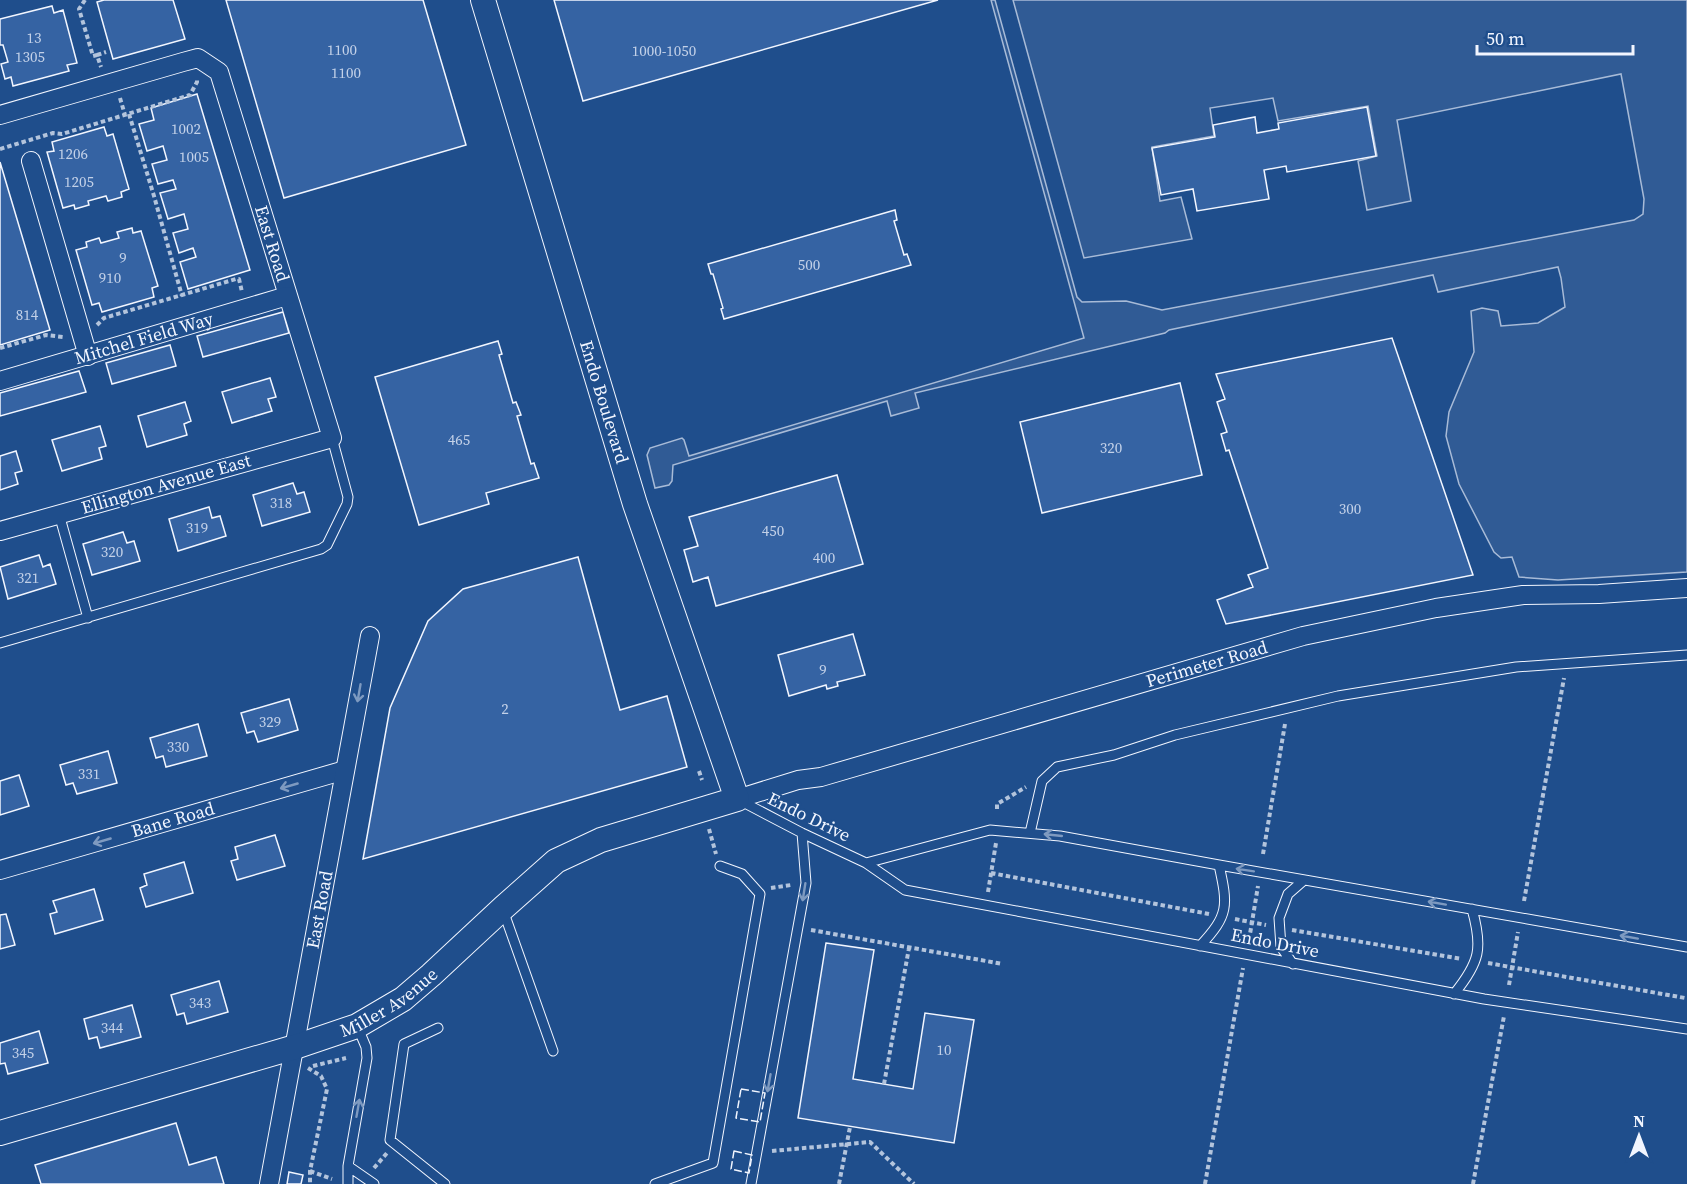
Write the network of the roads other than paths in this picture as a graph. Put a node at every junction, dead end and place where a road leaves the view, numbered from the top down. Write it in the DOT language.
graph roads {
  1 [pos="483,0"];
  2 [pos="0,116"];
  3 [pos="31,161"];
  4 [pos="287,296"];
  5 [pos="88,356"];
  6 [pos="0,381"];
  7 [pos="332,438"];
  8 [pos="59,514"];
  9 [pos="0,531"];
  10 [pos="1687,588"];
  11 [pos="88,618"];
  12 [pos="370,636"];
  13 [pos="1,640"];
  14 [pos="1687,656"];
  15 [pos="345,770"];
  16 [pos="737,799"];
  17 [pos="802,833"];
  18 [pos="1030,833"];
  19 [pos="867,863"];
  20 [pos="720,866"];
  21 [pos="1219,866"];
  22 [pos="0,870"];
  23 [pos="1304,880"];
  24 [pos="503,908"];
  25 [pos="1472,909"];
  26 [pos="1200,946"];
  27 [pos="1687,947"];
  28 [pos="1293,963"];
  29 [pos="1454,994"];
  30 [pos="357,1026"];
  31 [pos="438,1028"];
  32 [pos="1687,1029"];
  33 [pos="295,1047"];
  34 [pos="553,1051"];
  35 [pos="0,1133"];
  36 [pos="348,1166"];
  37 [pos="269,1184"];
  38 [pos="348,1184"];
  39 [pos="374,1184"];
  40 [pos="445,1184"];
  41 [pos="656,1184"];
  42 [pos="751,1184"];
  1 -- 16 [label="street, Endo Boulevard"];
  2 -- 4 [label="street, East Road"];
  3 -- 5 [label="street"];
  4 -- 5 [label="street, Mitchel Field Way"];
  4 -- 7 [label="street, East Road"];
  5 -- 6 [label="street, Mitchel Field Way"];
  7 -- 8 [label="street, Ellington Avenue East"];
  7 -- 11 [label="lane"];
  8 -- 9 [label="street, Ellington Avenue East"];
  8 -- 11 [label="lane"];
  10 -- 16 [label="street, Perimeter Road"];
  11 -- 13 [label="lane"];
  12 -- 15 [label="street, East Road, one-way"];
  14 -- 18 [label="lane"];
  15 -- 22 [label="street, Bane Road, one-way"];
  15 -- 33 [label="street, East Road"];
  16 -- 17 [label="lane, Endo Drive"];
  16 -- 24 [label="street, Miller Avenue"];
  17 -- 19 [label="lane, Endo Drive"];
  17 -- 42 [label="lane, one-way"];
  18 -- 19 [label="lane"];
  21 -- 18 [label="lane, one-way"];
  19 -- 26 [label="lane, Endo Drive"];
  20 -- 41 [label="lane"];
  23 -- 21 [label="lane, one-way"];
  21 -- 26 [label="lane"];
  25 -- 23 [label="lane, one-way"];
  23 -- 28 [label="lane"];
  24 -- 30 [label="street, Miller Avenue"];
  24 -- 34 [label="lane"];
  27 -- 25 [label="lane, one-way"];
  25 -- 29 [label="lane"];
  26 -- 28 [label="lane, Endo Drive"];
  28 -- 29 [label="lane, Endo Drive"];
  29 -- 32 [label="lane, Endo Drive"];
  30 -- 33 [label="street, Miller Avenue"];
  36 -- 30 [label="lane, one-way"];
  31 -- 40 [label="lane"];
  33 -- 35 [label="street, Miller Avenue"];
  33 -- 37 [label="street, East Road"];
  36 -- 38 [label="lane"];
  36 -- 39 [label="lane"];
}
